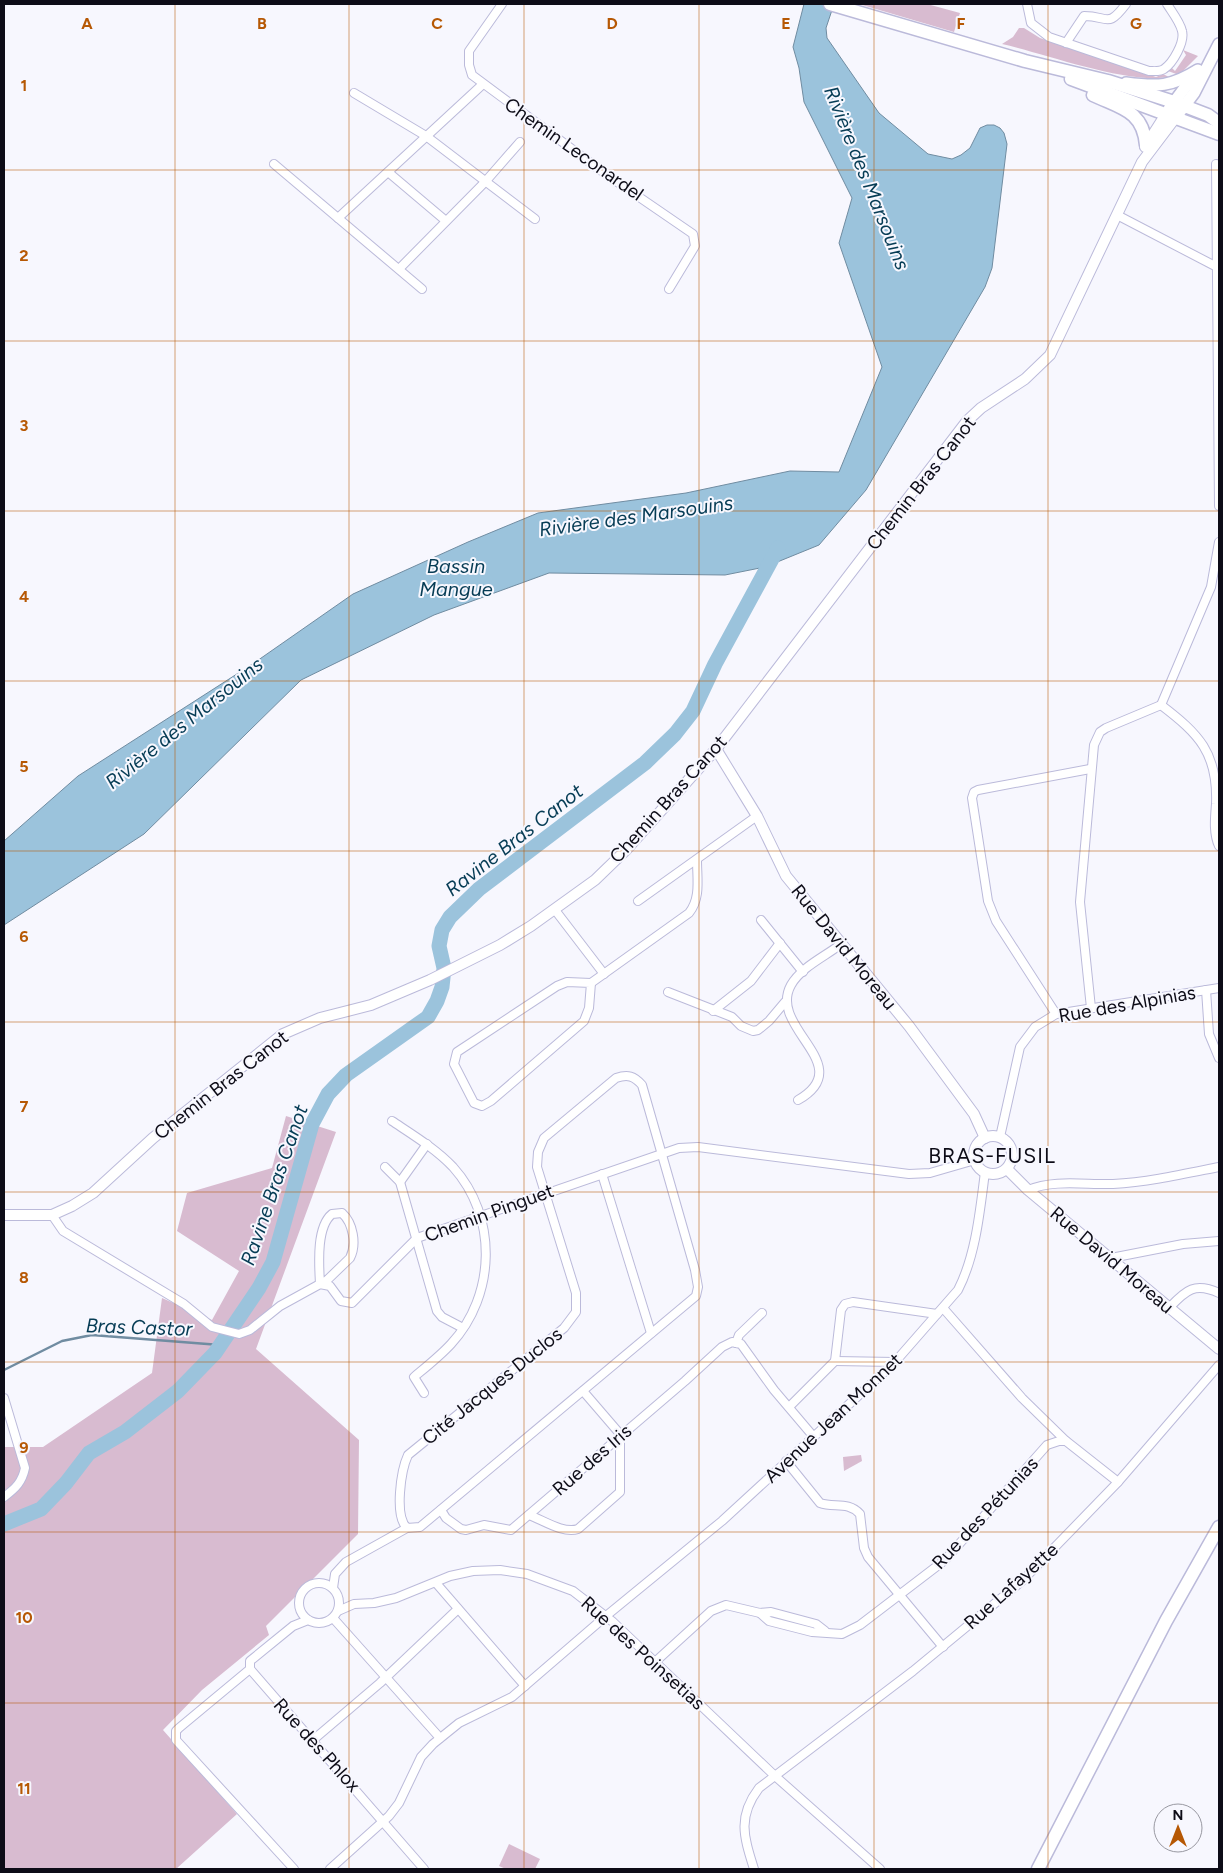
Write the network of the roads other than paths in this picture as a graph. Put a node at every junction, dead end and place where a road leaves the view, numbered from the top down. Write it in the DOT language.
graph roads {
  1 [pos="502,4"];
  2 [pos="830,4"];
  3 [pos="1027,4"];
  4 [pos="1126,4"];
  5 [pos="1167,4"];
  6 [pos="1066,43"];
  7 [pos="1217,47"];
  8 [pos="1027,62"];
  9 [pos="1198,70"];
  10 [pos="1064,76"];
  11 [pos="1108,81"];
  12 [pos="483,84"];
  13 [pos="354,93"];
  14 [pos="1180,104"];
  15 [pos="1171,116"];
  16 [pos="1219,123"];
  17 [pos="1219,134"];
  18 [pos="426,136"];
  19 [pos="520,142"];
  20 [pos="1146,145"];
  21 [pos="1142,162"];
  22 [pos="274,164"];
  23 [pos="1216,164"];
  24 [pos="388,172"];
  25 [pos="484,182"];
  26 [pos="1117,215"];
  27 [pos="338,218"];
  28 [pos="536,219"];
  29 [pos="446,221"];
  30 [pos="1215,266"];
  31 [pos="399,269"];
  32 [pos="422,289"];
  33 [pos="668,289"];
  34 [pos="1219,506"];
  35 [pos="1219,542"];
  36 [pos="1161,705"];
  37 [pos="716,749"];
  38 [pos="1090,769"];
  39 [pos="757,816"];
  40 [pos="1219,846"];
  41 [pos="696,860"];
  42 [pos="638,902"];
  43 [pos="555,910"];
  44 [pos="761,920"];
  45 [pos="780,943"];
  46 [pos="842,944"];
  47 [pos="804,972"];
  48 [pos="604,974"];
  49 [pos="590,983"];
  50 [pos="1219,988"];
  51 [pos="1206,990"];
  52 [pos="668,992"];
  53 [pos="785,1002"];
  54 [pos="1092,1008"];
  55 [pos="713,1011"];
  56 [pos="1056,1014"];
  57 [pos="1219,1058"];
  58 [pos="798,1100"];
  59 [pos="392,1121"];
  60 [pos="1000,1137"];
  61 [pos="985,1138"];
  62 [pos="427,1144"];
  63 [pos="661,1154"];
  64 [pos="975,1160"];
  65 [pos="385,1167"];
  66 [pos="1219,1167"];
  67 [pos="1007,1169"];
  68 [pos="985,1172"];
  69 [pos="602,1174"];
  70 [pos="400,1182"];
  71 [pos="1028,1190"];
  72 [pos="544,1193"];
  73 [pos="4,1215"];
  74 [pos="52,1215"];
  75 [pos="481,1215"];
  76 [pos="417,1238"];
  77 [pos="1219,1241"];
  78 [pos="1111,1258"];
  79 [pos="322,1284"];
  80 [pos="1219,1293"];
  81 [pos="1170,1307"];
  82 [pos="940,1311"];
  83 [pos="762,1313"];
  84 [pos="463,1328"];
  85 [pos="651,1333"];
  86 [pos="736,1343"];
  87 [pos="1219,1349"];
  88 [pos="836,1361"];
  89 [pos="895,1362"];
  90 [pos="1219,1365"];
  91 [pos="582,1391"];
  92 [pos="424,1393"];
  93 [pos="4,1398"];
  94 [pos="789,1407"];
  95 [pos="620,1434"];
  96 [pos="813,1436"];
  97 [pos="1066,1441"];
  98 [pos="786,1461"];
  99 [pos="1118,1482"];
  100 [pos="4,1497"];
  101 [pos="441,1510"];
  102 [pos="529,1514"];
  103 [pos="1219,1516"];
  104 [pos="407,1528"];
  105 [pos="1217,1530"];
  106 [pos="335,1574"];
  107 [pos="322,1583"];
  108 [pos="436,1583"];
  109 [pos="333,1588"];
  110 [pos="900,1596"];
  111 [pos="339,1598"];
  112 [pos="354,1604"];
  113 [pos="458,1609"];
  114 [pos="300,1610"];
  115 [pos="338,1611"];
  116 [pos="606,1616"];
  117 [pos="333,1618"];
  118 [pos="308,1620"];
  119 [pos="293,1626"];
  120 [pos="942,1647"];
  121 [pos="655,1662"];
  122 [pos="250,1669"];
  123 [pos="385,1678"];
  124 [pos="525,1686"];
  125 [pos="440,1738"];
  126 [pos="313,1740"];
  127 [pos="776,1776"];
  128 [pos="1077,1796"];
  129 [pos="385,1821"];
  130 [pos="294,1869"];
  131 [pos="330,1869"];
  132 [pos="424,1869"];
  133 [pos="754,1869"];
  134 [pos="880,1869"];
  135 [pos="1038,1869"];
  136 [pos="1046,1869"];
  1 -- 12 [label="street, Chemin Leconardel"];
  2 -- 8 [label="main road"];
  3 -- 6 [label="street"];
  4 -- 6 [label="street"];
  5 -- 6 [label="street"];
  7 -- 9 [label="main road"];
  7 -- 14 [label="main road"];
  8 -- 10 [label="main road"];
  8 -- 11 [label="main road"];
  9 -- 11 [label="main road"];
  9 -- 14 [label="main road"];
  10 -- 15 [label="main road"];
  10 -- 20 [label="main road"];
  11 -- 14 [label="main road"];
  12 -- 18 [label="street"];
  12 -- 33 [label="street, Chemin Leconardel"];
  13 -- 18 [label="street"];
  14 -- 15 [label="main road"];
  14 -- 16 [label="main road"];
  15 -- 17 [label="main road"];
  15 -- 20 [label="street, Chemin Bras Canot"];
  15 -- 21 [label="street, Chemin Bras Canot"];
  18 -- 24 [label="street"];
  18 -- 25 [label="street"];
  19 -- 25 [label="street"];
  20 -- 21 [label="street, Chemin Bras Canot"];
  21 -- 26 [label="street, Chemin Bras Canot"];
  22 -- 27 [label="street"];
  23 -- 30 [label="street"];
  24 -- 27 [label="street"];
  24 -- 29 [label="street"];
  25 -- 28 [label="street"];
  25 -- 29 [label="street"];
  26 -- 30 [label="street"];
  26 -- 37 [label="street, Chemin Bras Canot"];
  27 -- 31 [label="street"];
  29 -- 31 [label="street"];
  30 -- 34 [label="street"];
  31 -- 32 [label="street"];
  35 -- 36 [label="street"];
  36 -- 38 [label="street"];
  36 -- 40 [label="street"];
  37 -- 39 [label="street, Rue David Moreau"];
  37 -- 43 [label="street, Chemin Bras Canot"];
  38 -- 54 [label="street"];
  38 -- 56 [label="street"];
  39 -- 41 [label="street"];
  39 -- 46 [label="street, Rue David Moreau"];
  41 -- 42 [label="street"];
  41 -- 48 [label="street"];
  43 -- 48 [label="street"];
  43 -- 74 [label="street, Chemin Bras Canot"];
  44 -- 45 [label="street"];
  45 -- 47 [label="street"];
  45 -- 55 [label="street"];
  46 -- 47 [label="street"];
  46 -- 61 [label="street, Rue David Moreau"];
  47 -- 53 [label="street"];
  48 -- 49 [label="street"];
  49 -- 49 [label="street"];
  50 -- 51 [label="street, Rue des Alpinias"];
  51 -- 54 [label="street, Rue des Alpinias"];
  51 -- 57 [label="street"];
  52 -- 55 [label="street"];
  53 -- 55 [label="street"];
  53 -- 58 [label="street"];
  54 -- 56 [label="street, Rue des Alpinias"];
  56 -- 60 [label="street, Rue des Alpinias"];
  59 -- 62 [label="street"];
  60 -- 61 [label="street"];
  60 -- 67 [label="street"];
  61 -- 64 [label="street"];
  62 -- 70 [label="street"];
  62 -- 75 [label="street"];
  63 -- 64 [label="street, Chemin Pinguet"];
  63 -- 69 [label="street, Chemin Pinguet"];
  63 -- 72 [label="street, Cité Jacques Duclos"];
  63 -- 85 [label="street, Cité Jacques Duclos"];
  64 -- 68 [label="street"];
  65 -- 70 [label="street"];
  66 -- 71 [label="street"];
  67 -- 68 [label="street"];
  67 -- 71 [label="street, Rue David Moreau"];
  68 -- 82 [label="street, Avenue Jean Monnet"];
  69 -- 72 [label="street, Chemin Pinguet"];
  69 -- 85 [label="street"];
  70 -- 76 [label="street"];
  71 -- 78 [label="street, Rue David Moreau"];
  72 -- 75 [label="street, Chemin Pinguet"];
  72 -- 104 [label="street, Cité Jacques Duclos"];
  73 -- 74 [label="street, Chemin Bras Canot"];
  74 -- 79 [label="street"];
  75 -- 76 [label="street, Chemin Pinguet"];
  75 -- 84 [label="street"];
  76 -- 79 [label="street, Chemin Pinguet"];
  76 -- 84 [label="street"];
  77 -- 78 [label="street"];
  78 -- 81 [label="street, Rue David Moreau"];
  79 -- 79 [label="street"];
  80 -- 81 [label="street"];
  81 -- 87 [label="street, Rue David Moreau"];
  82 -- 88 [label="street"];
  82 -- 89 [label="street, Avenue Jean Monnet"];
  82 -- 97 [label="street"];
  83 -- 86 [label="street, Rue des Iris"];
  84 -- 92 [label="street"];
  85 -- 91 [label="street, Cité Jacques Duclos"];
  86 -- 94 [label="street"];
  86 -- 95 [label="street, Rue des Iris"];
  88 -- 89 [label="street"];
  88 -- 94 [label="street"];
  89 -- 96 [label="street, Avenue Jean Monnet"];
  90 -- 99 [label="street, Rue Lafayette"];
  91 -- 95 [label="street"];
  91 -- 101 [label="street, Cité Jacques Duclos"];
  93 -- 100 [label="street"];
  94 -- 96 [label="street"];
  95 -- 102 [label="street, Rue des Iris"];
  95 -- 102 [label="street"];
  96 -- 98 [label="street, Avenue Jean Monnet"];
  97 -- 99 [label="street"];
  97 -- 110 [label="street, Rue des Pétunias"];
  98 -- 110 [label="street"];
  98 -- 116 [label="street, Avenue Jean Monnet"];
  99 -- 120 [label="street, Rue Lafayette"];
  101 -- 102 [label="street, Rue des Iris"];
  101 -- 104 [label="street, Cité Jacques Duclos"];
  103 -- 105 [label="main road"];
  104 -- 106 [label="street, Cité Jacques Duclos"];
  105 -- 128 [label="main road"];
  106 -- 107 [label="street, Cité Jacques Duclos"];
  106 -- 109 [label="street"];
  107 -- 109 [label="street"];
  107 -- 114 [label="street"];
  108 -- 112 [label="street, Rue des Poinsetias"];
  108 -- 113 [label="street"];
  108 -- 116 [label="street, Rue des Poinsetias"];
  109 -- 111 [label="street"];
  110 -- 120 [label="street"];
  110 -- 121 [label="street, Rue des Pétunias"];
  111 -- 112 [label="street, Rue des Poinsetias"];
  111 -- 115 [label="street"];
  112 -- 115 [label="street, Rue des Poinsetias"];
  113 -- 123 [label="street"];
  113 -- 124 [label="street"];
  114 -- 118 [label="street"];
  114 -- 119 [label="street"];
  115 -- 117 [label="street"];
  116 -- 121 [label="street, Rue des Poinsetias"];
  116 -- 124 [label="street, Avenue Jean Monnet"];
  117 -- 118 [label="street"];
  117 -- 123 [label="street"];
  118 -- 119 [label="street"];
  119 -- 122 [label="street"];
  120 -- 127 [label="street, Rue Lafayette"];
  121 -- 127 [label="street, Rue des Poinsetias"];
  122 -- 126 [label="street, Rue des Phlox"];
  122 -- 130 [label="street"];
  123 -- 125 [label="street"];
  123 -- 126 [label="street"];
  124 -- 125 [label="street, Avenue Jean Monnet"];
  125 -- 129 [label="street, Avenue Jean Monnet"];
  126 -- 129 [label="street, Rue des Phlox"];
  127 -- 133 [label="street, Rue Lafayette"];
  127 -- 134 [label="street, Rue des Poinsetias"];
  128 -- 135 [label="main road"];
  128 -- 136 [label="main road"];
  129 -- 131 [label="street, Avenue Jean Monnet"];
  129 -- 132 [label="street, Rue des Phlox"];
}
